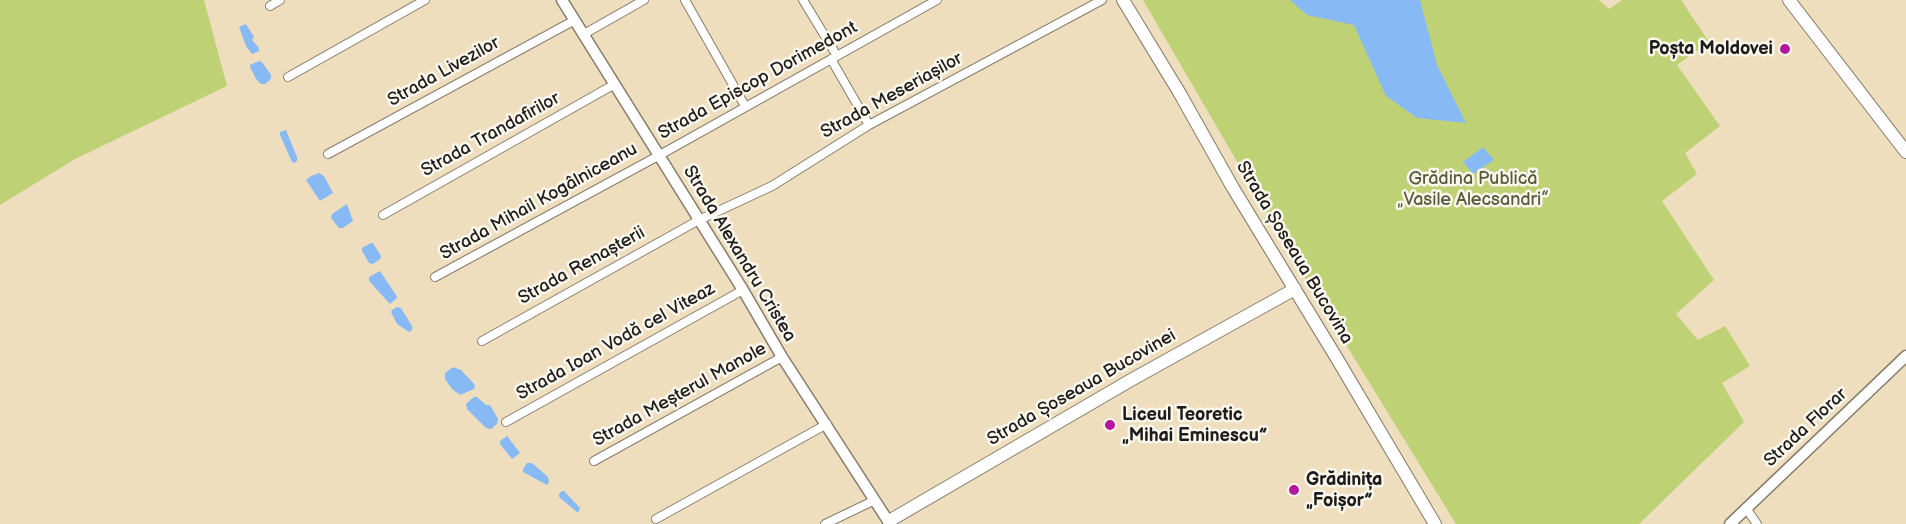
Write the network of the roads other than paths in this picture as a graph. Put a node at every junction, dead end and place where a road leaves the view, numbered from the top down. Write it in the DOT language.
graph roads {
  1 [pos="280,0"];
  2 [pos="425,0"];
  3 [pos="562,0"];
  4 [pos="644,0"];
  5 [pos="685,0"];
  6 [pos="803,0"];
  7 [pos="937,0"];
  8 [pos="1102,0"];
  9 [pos="1123,0"];
  10 [pos="1789,0"];
  11 [pos="270,6"];
  12 [pos="575,20"];
  13 [pos="584,34"];
  14 [pos="834,57"];
  15 [pos="288,77"];
  16 [pos="615,84"];
  17 [pos="745,106"];
  18 [pos="869,124"];
  19 [pos="1906,152"];
  20 [pos="328,154"];
  21 [pos="658,156"];
  22 [pos="384,215"];
  23 [pos="699,220"];
  24 [pos="435,277"];
  25 [pos="1295,289"];
  26 [pos="743,290"];
  27 [pos="482,341"];
  28 [pos="1906,356"];
  29 [pos="782,357"];
  30 [pos="506,422"];
  31 [pos="827,424"];
  32 [pos="594,461"];
  33 [pos="875,500"];
  34 [pos="1746,508"];
  35 [pos="656,519"];
  36 [pos="890,523"];
  37 [pos="825,524"];
  38 [pos="1435,524"];
  39 [pos="1730,524"];
  40 [pos="1757,524"];
  1 -- 11 [label="street"];
  2 -- 15 [label="street"];
  3 -- 12 [label="street, Strada Alexandru Cristea"];
  4 -- 13 [label="street"];
  5 -- 17 [label="street"];
  6 -- 14 [label="street"];
  7 -- 14 [label="street, Strada Episcop Dorimedont"];
  8 -- 18 [label="street, Strada Meseriașilor"];
  9 -- 25 [label="main road, Strada Șoseaua Bucovina"];
  10 -- 19 [label="main road"];
  12 -- 13 [label="street, Strada Alexandru Cristea"];
  12 -- 20 [label="street, Strada Livezilor"];
  13 -- 16 [label="street, Strada Alexandru Cristea"];
  14 -- 17 [label="street, Strada Episcop Dorimedont"];
  14 -- 18 [label="street"];
  16 -- 21 [label="street, Strada Alexandru Cristea"];
  16 -- 22 [label="street, Strada Trandafirilor"];
  17 -- 21 [label="street, Strada Episcop Dorimedont"];
  18 -- 23 [label="street, Strada Meseriașilor"];
  21 -- 23 [label="street, Strada Alexandru Cristea"];
  21 -- 24 [label="street, Strada Mihail Kogâlniceanu"];
  23 -- 26 [label="street, Strada Alexandru Cristea"];
  23 -- 27 [label="street, Strada Renașterii"];
  25 -- 36 [label="main road, Strada Șoseaua Bucovinei"];
  25 -- 38 [label="main road, Strada Șoseaua Bucovina"];
  26 -- 29 [label="street, Strada Alexandru Cristea"];
  26 -- 30 [label="street, Strada Ioan Vodă cel Viteaz"];
  28 -- 34 [label="street, Strada Florar"];
  29 -- 31 [label="street, Strada Alexandru Cristea"];
  29 -- 32 [label="street, Strada Meșterul Manole"];
  31 -- 33 [label="street, Strada Alexandru Cristea"];
  31 -- 35 [label="street"];
  33 -- 36 [label="street, Strada Alexandru Cristea"];
  33 -- 37 [label="street"];
  34 -- 39 [label="street, Strada Florar"];
  34 -- 40 [label="street"];
}
